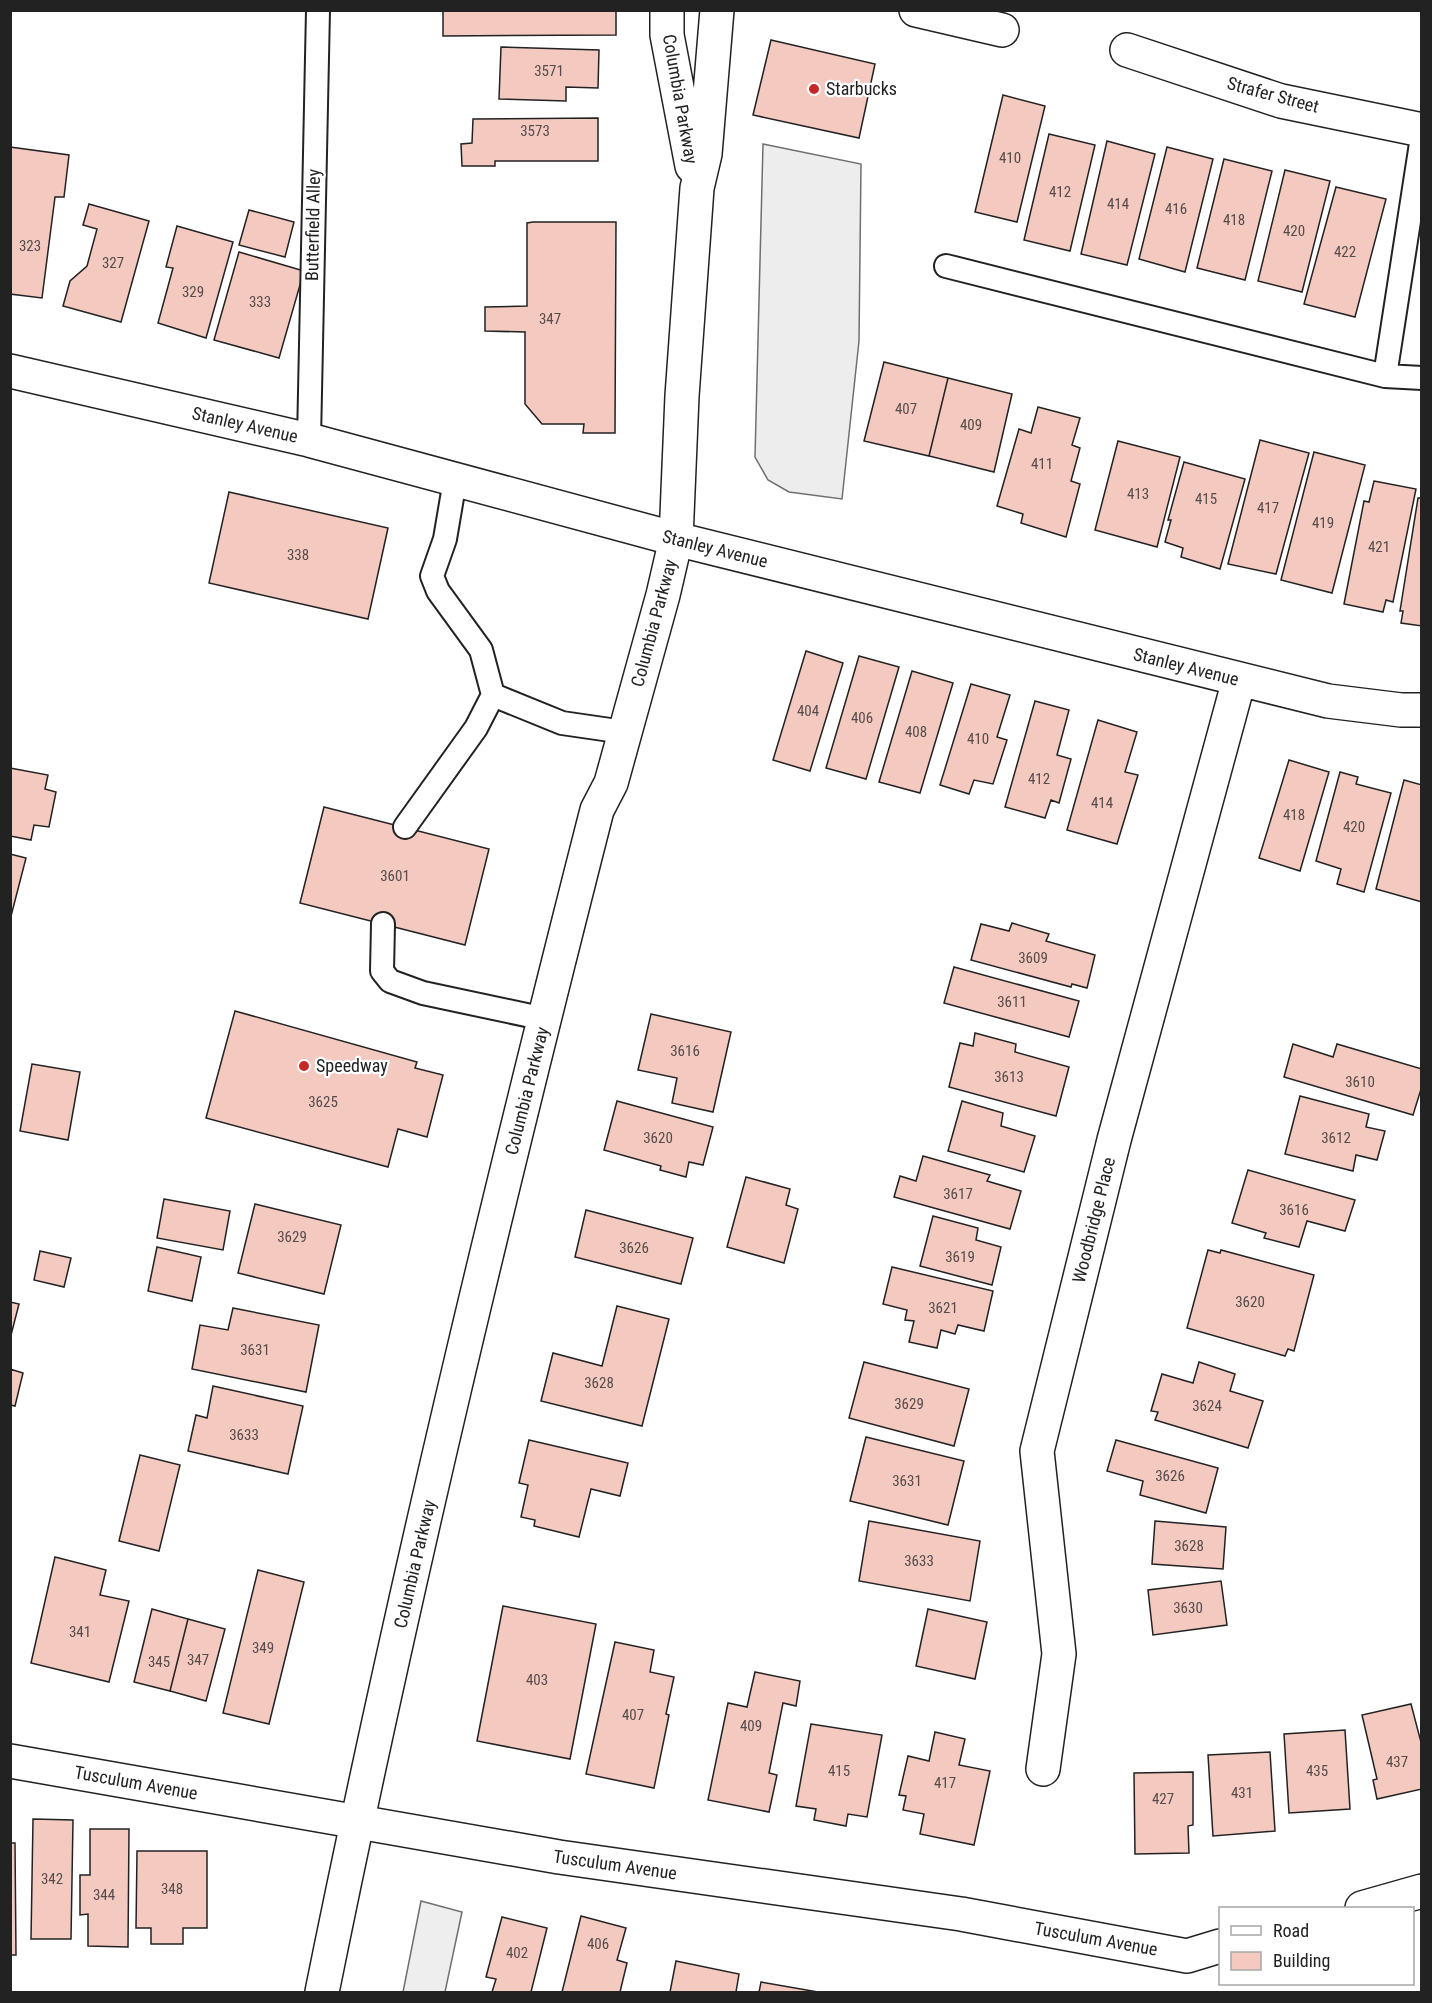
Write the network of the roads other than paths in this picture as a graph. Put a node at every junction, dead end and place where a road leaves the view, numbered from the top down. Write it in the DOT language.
graph roads {
  1 [pos="318,10"];
  2 [pos="667,10"];
  3 [pos="717,10"];
  4 [pos="916,10"];
  5 [pos="1002,30"];
  6 [pos="1127,50"];
  7 [pos="1422,130"];
  8 [pos="1422,137"];
  9 [pos="697,188"];
  10 [pos="946,266"];
  11 [pos="10,371"];
  12 [pos="1385,376"];
  13 [pos="1422,378"];
  14 [pos="309,440"];
  15 [pos="455,480"];
  16 [pos="676,539"];
  17 [pos="1239,680"];
  18 [pos="493,695"];
  19 [pos="1422,710"];
  20 [pos="624,732"];
  21 [pos="405,827"];
  22 [pos="383,924"];
  23 [pos="545,1019"];
  24 [pos="10,1761"];
  25 [pos="1043,1769"];
  26 [pos="357,1821"];
  27 [pos="1419,1899"];
  28 [pos="1368,1907"];
  29 [pos="1219,1947"];
  30 [pos="322,1992"];
  1 -- 14 [label="lane, Butterfield Alley"];
  2 -- 9 [label="main road, Columbia Parkway"];
  3 -- 9 [label="main road, Columbia Parkway"];
  4 -- 5 [label="main road"];
  6 -- 7 [label="main road, Strafer Street"];
  8 -- 12 [label="lane"];
  9 -- 16 [label="main road, Columbia Parkway"];
  10 -- 12 [label="lane"];
  11 -- 14 [label="main road, Stanley Avenue"];
  12 -- 13 [label="lane"];
  14 -- 15 [label="main road, Stanley Avenue"];
  15 -- 16 [label="main road, Stanley Avenue"];
  15 -- 18 [label="lane"];
  16 -- 17 [label="main road, Stanley Avenue"];
  16 -- 20 [label="main road, Columbia Parkway"];
  17 -- 19 [label="main road, Stanley Avenue"];
  17 -- 25 [label="main road, Woodbridge Place"];
  18 -- 20 [label="lane"];
  18 -- 21 [label="lane"];
  20 -- 23 [label="main road, Columbia Parkway"];
  22 -- 23 [label="lane"];
  23 -- 26 [label="main road, Columbia Parkway"];
  24 -- 26 [label="main road, Tusculum Avenue"];
  26 -- 29 [label="main road, Tusculum Avenue"];
  26 -- 30 [label="main road, Columbia Parkway"];
  27 -- 28 [label="main road"];
}
